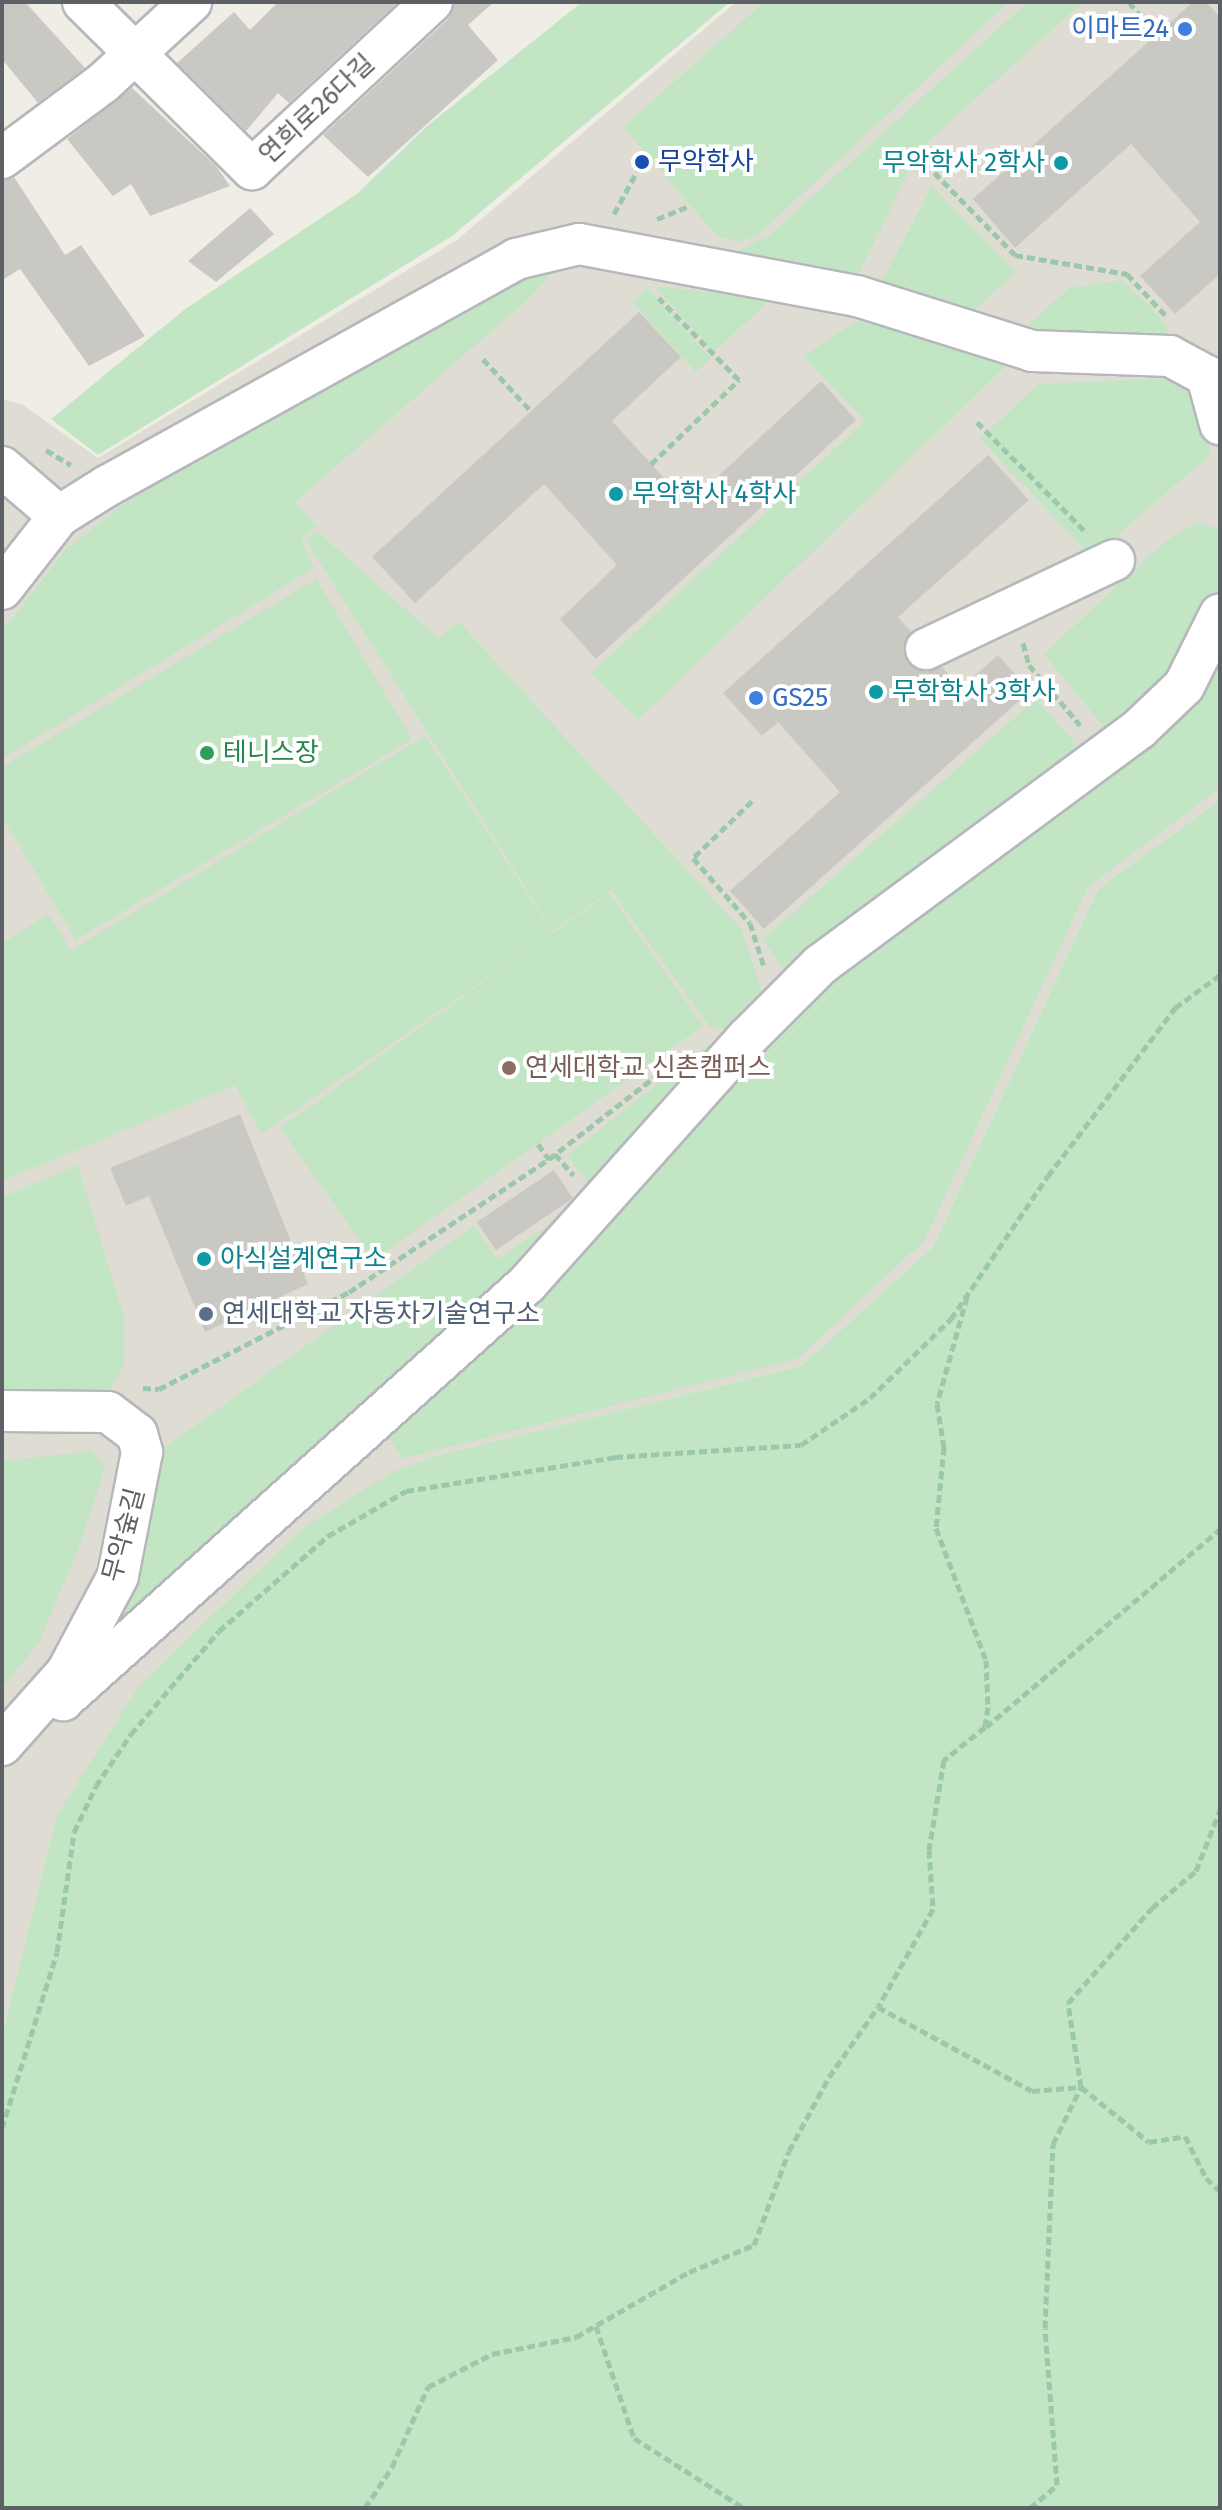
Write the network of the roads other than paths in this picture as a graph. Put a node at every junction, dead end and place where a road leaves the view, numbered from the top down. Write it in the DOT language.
graph roads {
  1 [pos="83,2"];
  2 [pos="191,2"];
  3 [pos="432,2"];
  4 [pos="135,54"];
  5 [pos="2,158"];
  6 [pos="1220,424"];
  7 [pos="2,467"];
  8 [pos="59,516"];
  9 [pos="1114,560"];
  10 [pos="2,589"];
  11 [pos="1220,614"];
  12 [pos="926,649"];
  13 [pos="2,1411"];
  14 [pos="52,1689"];
  15 [pos="2,1745"];
  1 -- 4 [label="street"];
  2 -- 4 [label="street"];
  3 -- 4 [label="street, 연희로26다길"];
  4 -- 5 [label="street"];
  6 -- 8 [label="street"];
  7 -- 8 [label="street"];
  8 -- 10 [label="street"];
  9 -- 12 [label="street"];
  11 -- 14 [label="street"];
  13 -- 14 [label="street, 무악숲길"];
  14 -- 15 [label="street, 무악숲길"];
}
